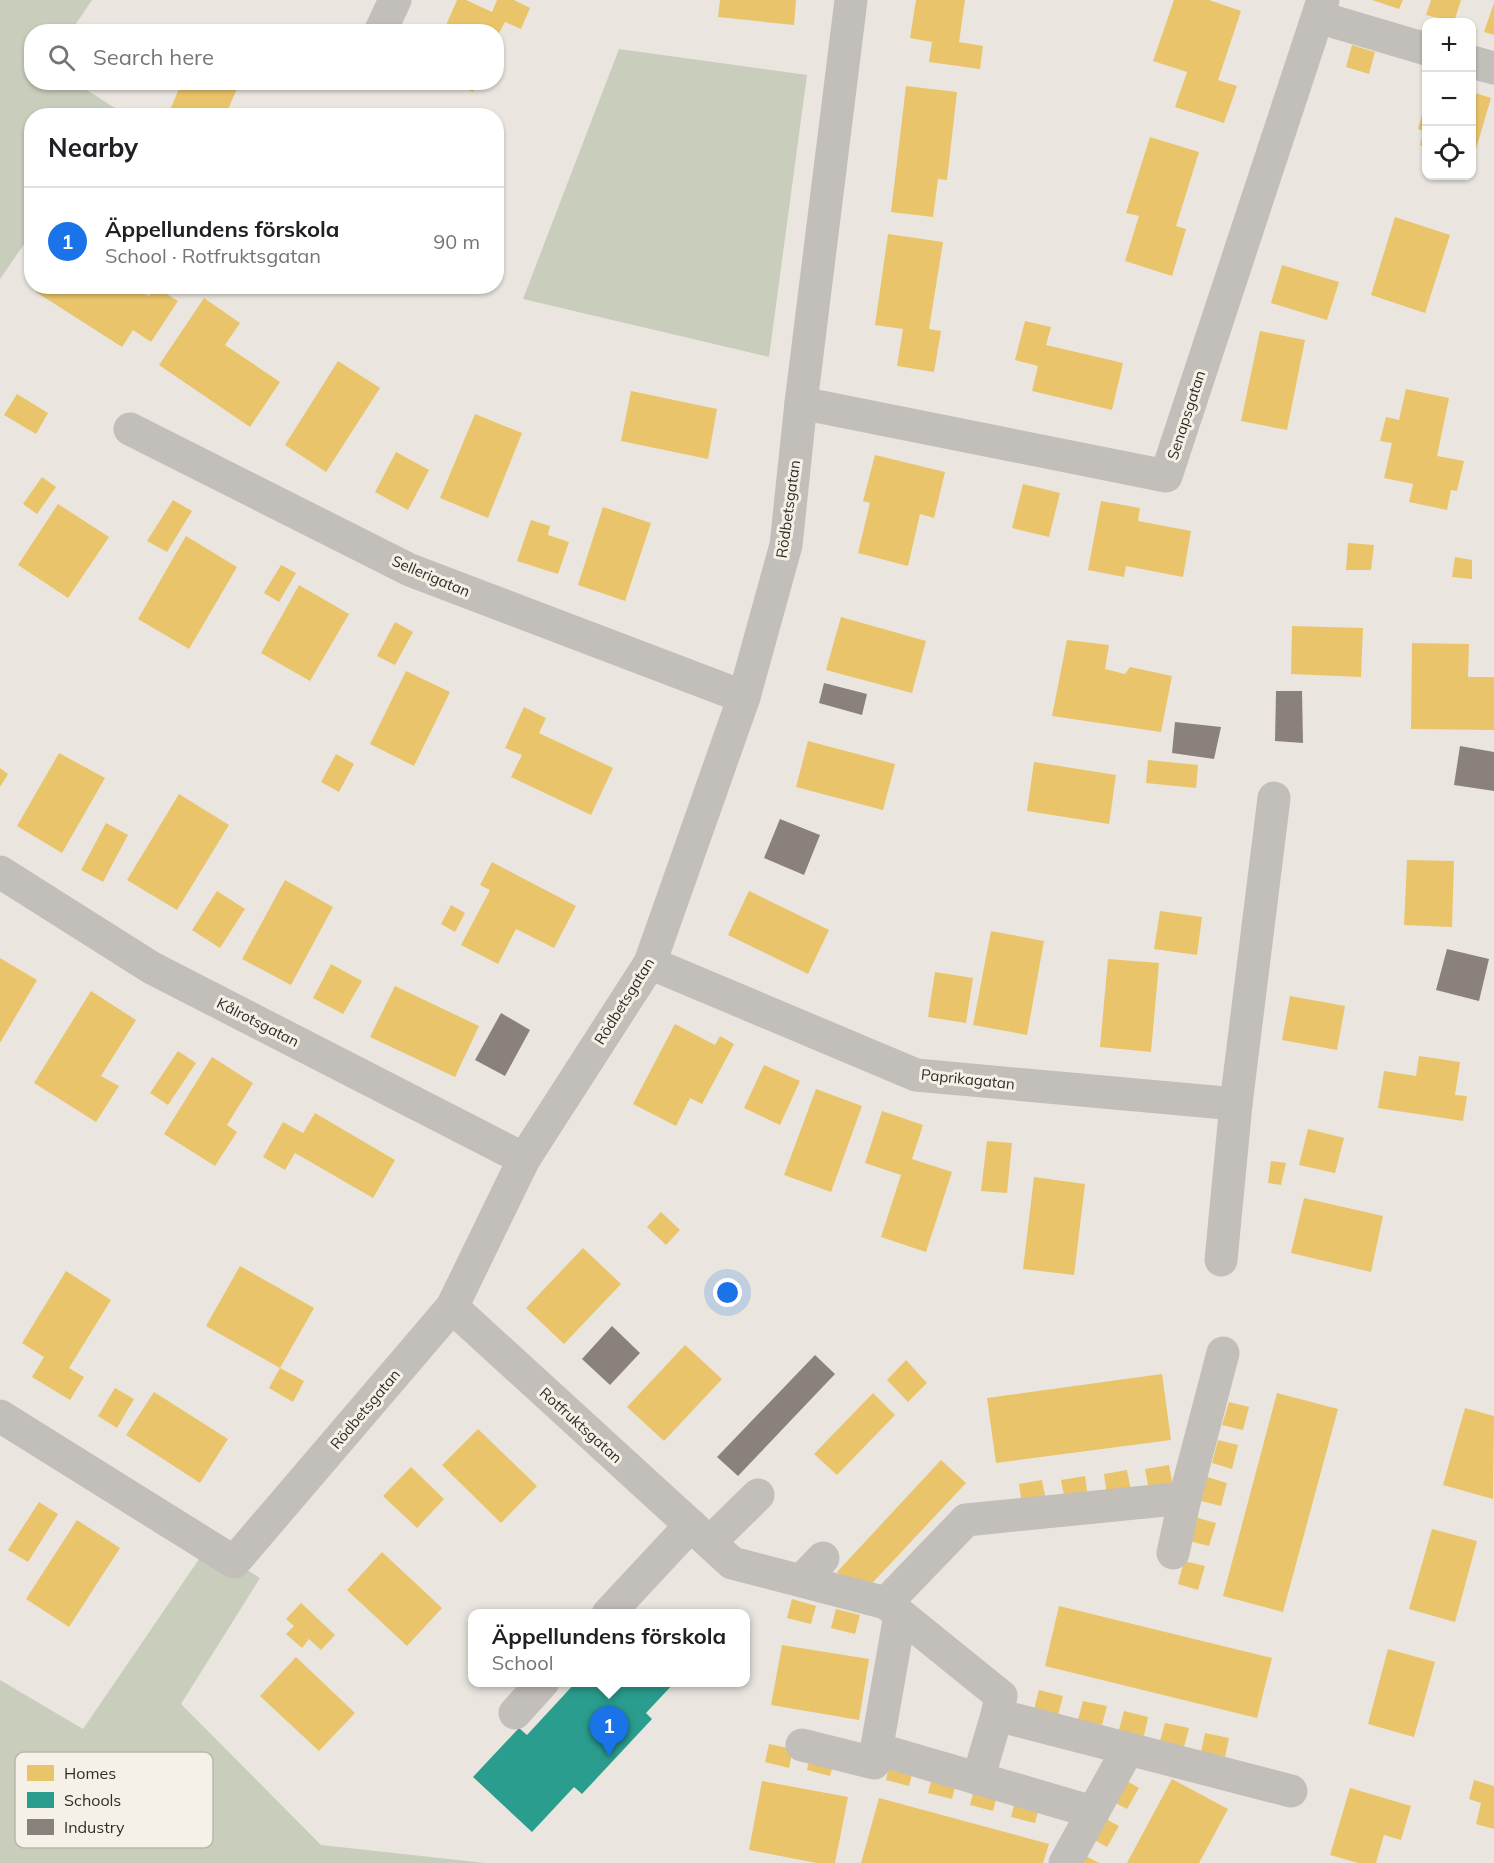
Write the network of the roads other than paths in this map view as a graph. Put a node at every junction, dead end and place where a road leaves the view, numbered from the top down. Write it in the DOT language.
graph roads {
  1 [pos="395,0"];
  2 [pos="851,0"];
  3 [pos="1320,8"];
  4 [pos="384,24"];
  5 [pos="1422,47"];
  6 [pos="1476,63"];
  7 [pos="1494,68"];
  8 [pos="801,404"];
  9 [pos="130,429"];
  10 [pos="744,697"];
  11 [pos="1274,798"];
  12 [pos="0,872"];
  13 [pos="650,963"];
  14 [pos="1236,1104"];
  15 [pos="524,1159"];
  16 [pos="1221,1260"];
  17 [pos="452,1307"];
  18 [pos="1223,1353"];
  19 [pos="0,1416"];
  20 [pos="758,1495"];
  21 [pos="1185,1498"];
  22 [pos="700,1534"];
  23 [pos="1173,1553"];
  24 [pos="614,1609"];
  25 [pos="893,1609"];
  26 [pos="539,1687"];
  27 [pos="515,1713"];
  28 [pos="997,1715"];
  29 [pos="802,1745"];
  30 [pos="877,1749"];
  31 [pos="1128,1749"];
  32 [pos="978,1779"];
  33 [pos="1291,1791"];
  34 [pos="1093,1812"];
  35 [pos="1065,1863"];
  1 -- 4 [label="street"];
  2 -- 8 [label="street, Rödbetsgatan"];
  3 -- 5 [label="street"];
  3 -- 8 [label="street, Senapsgatan"];
  6 -- 7 [label="street"];
  8 -- 10 [label="street, Rödbetsgatan"];
  9 -- 10 [label="street, Sellerigatan"];
  10 -- 13 [label="street, Rödbetsgatan"];
  11 -- 14 [label="street"];
  12 -- 15 [label="street, Kålrotsgatan"];
  13 -- 14 [label="street, Paprikagatan"];
  13 -- 15 [label="street, Rödbetsgatan"];
  14 -- 16 [label="street"];
  15 -- 17 [label="street, Rödbetsgatan"];
  17 -- 19 [label="street, Rödbetsgatan"];
  17 -- 22 [label="street, Rotfruktsgatan"];
  18 -- 21 [label="street"];
  20 -- 22 [label="street"];
  21 -- 23 [label="street"];
  21 -- 25 [label="street"];
  22 -- 24 [label="street"];
  22 -- 25 [label="street, Rotfruktsgatan"];
  25 -- 28 [label="street"];
  25 -- 30 [label="street"];
  26 -- 27 [label="street"];
  28 -- 31 [label="street"];
  28 -- 32 [label="street"];
  29 -- 30 [label="street"];
  30 -- 32 [label="street"];
  31 -- 33 [label="street"];
  31 -- 34 [label="street"];
  32 -- 34 [label="street"];
  34 -- 35 [label="street"];
}
